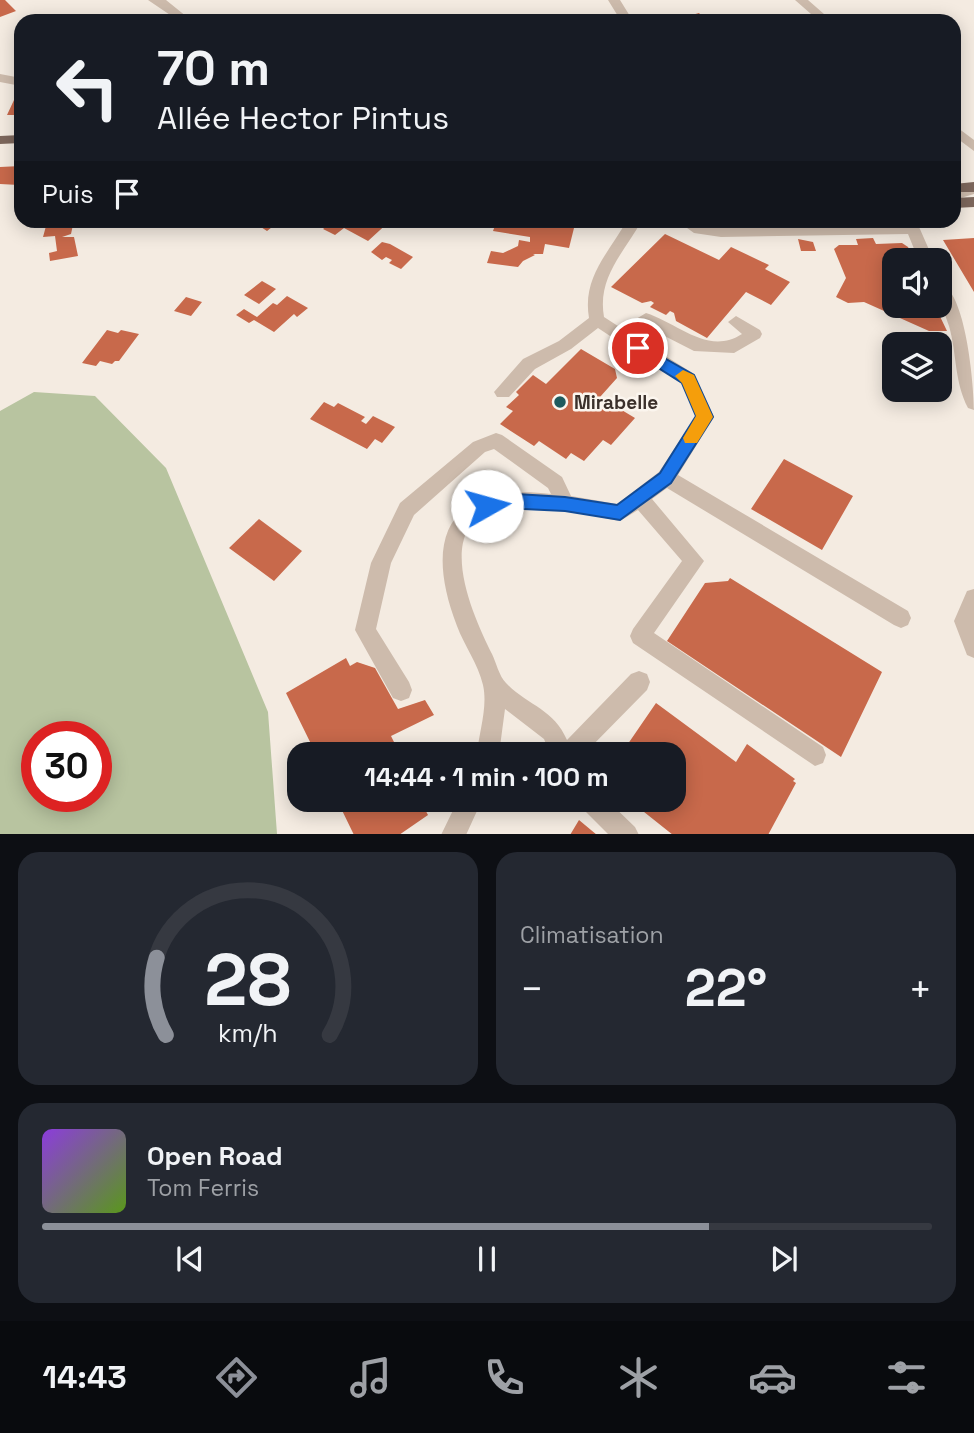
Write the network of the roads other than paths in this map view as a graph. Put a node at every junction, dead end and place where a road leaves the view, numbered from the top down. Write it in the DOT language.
graph roads {
  1 [pos="154,0"];
  2 [pos="801,0"];
  3 [pos="177,14"];
  4 [pos="818,14"];
  5 [pos="632,228"];
  6 [pos="697,228"];
  7 [pos="829,228"];
  8 [pos="912,228"];
  9 [pos="921,248"];
  10 [pos="952,316"];
  11 [pos="597,320"];
  12 [pos="736,322"];
  13 [pos="621,337"];
  14 [pos="503,392"];
  15 [pos="974,403"];
  16 [pos="666,478"];
  17 [pos="640,498"];
  18 [pos="565,504"];
  19 [pos="974,598"];
  20 [pos="901,618"];
  21 [pos="974,649"];
  22 [pos="639,682"];
  23 [pos="495,688"];
  24 [pos="401,690"];
  25 [pos="489,742"];
  26 [pos="556,742"];
  27 [pos="581,742"];
  28 [pos="815,755"];
  29 [pos="464,812"];
  30 [pos="602,812"];
  31 [pos="453,834"];
  32 [pos="625,834"];
  1 -- 3 [label="street"];
  2 -- 4 [label="street"];
  5 -- 11 [label="street"];
  6 -- 7 [label="street"];
  8 -- 9 [label="street"];
  10 -- 15 [label="street"];
  11 -- 13 [label="street"];
  11 -- 14 [label="street"];
  12 -- 13 [label="street"];
  13 -- 16 [label="street"];
  16 -- 17 [label="street"];
  16 -- 20 [label="street"];
  17 -- 18 [label="street"];
  17 -- 28 [label="street"];
  18 -- 23 [label="street"];
  18 -- 24 [label="street"];
  19 -- 21 [label="street"];
  22 -- 27 [label="street"];
  23 -- 25 [label="street"];
  23 -- 26 [label="street"];
  29 -- 31 [label="street"];
  30 -- 32 [label="street"];
}
